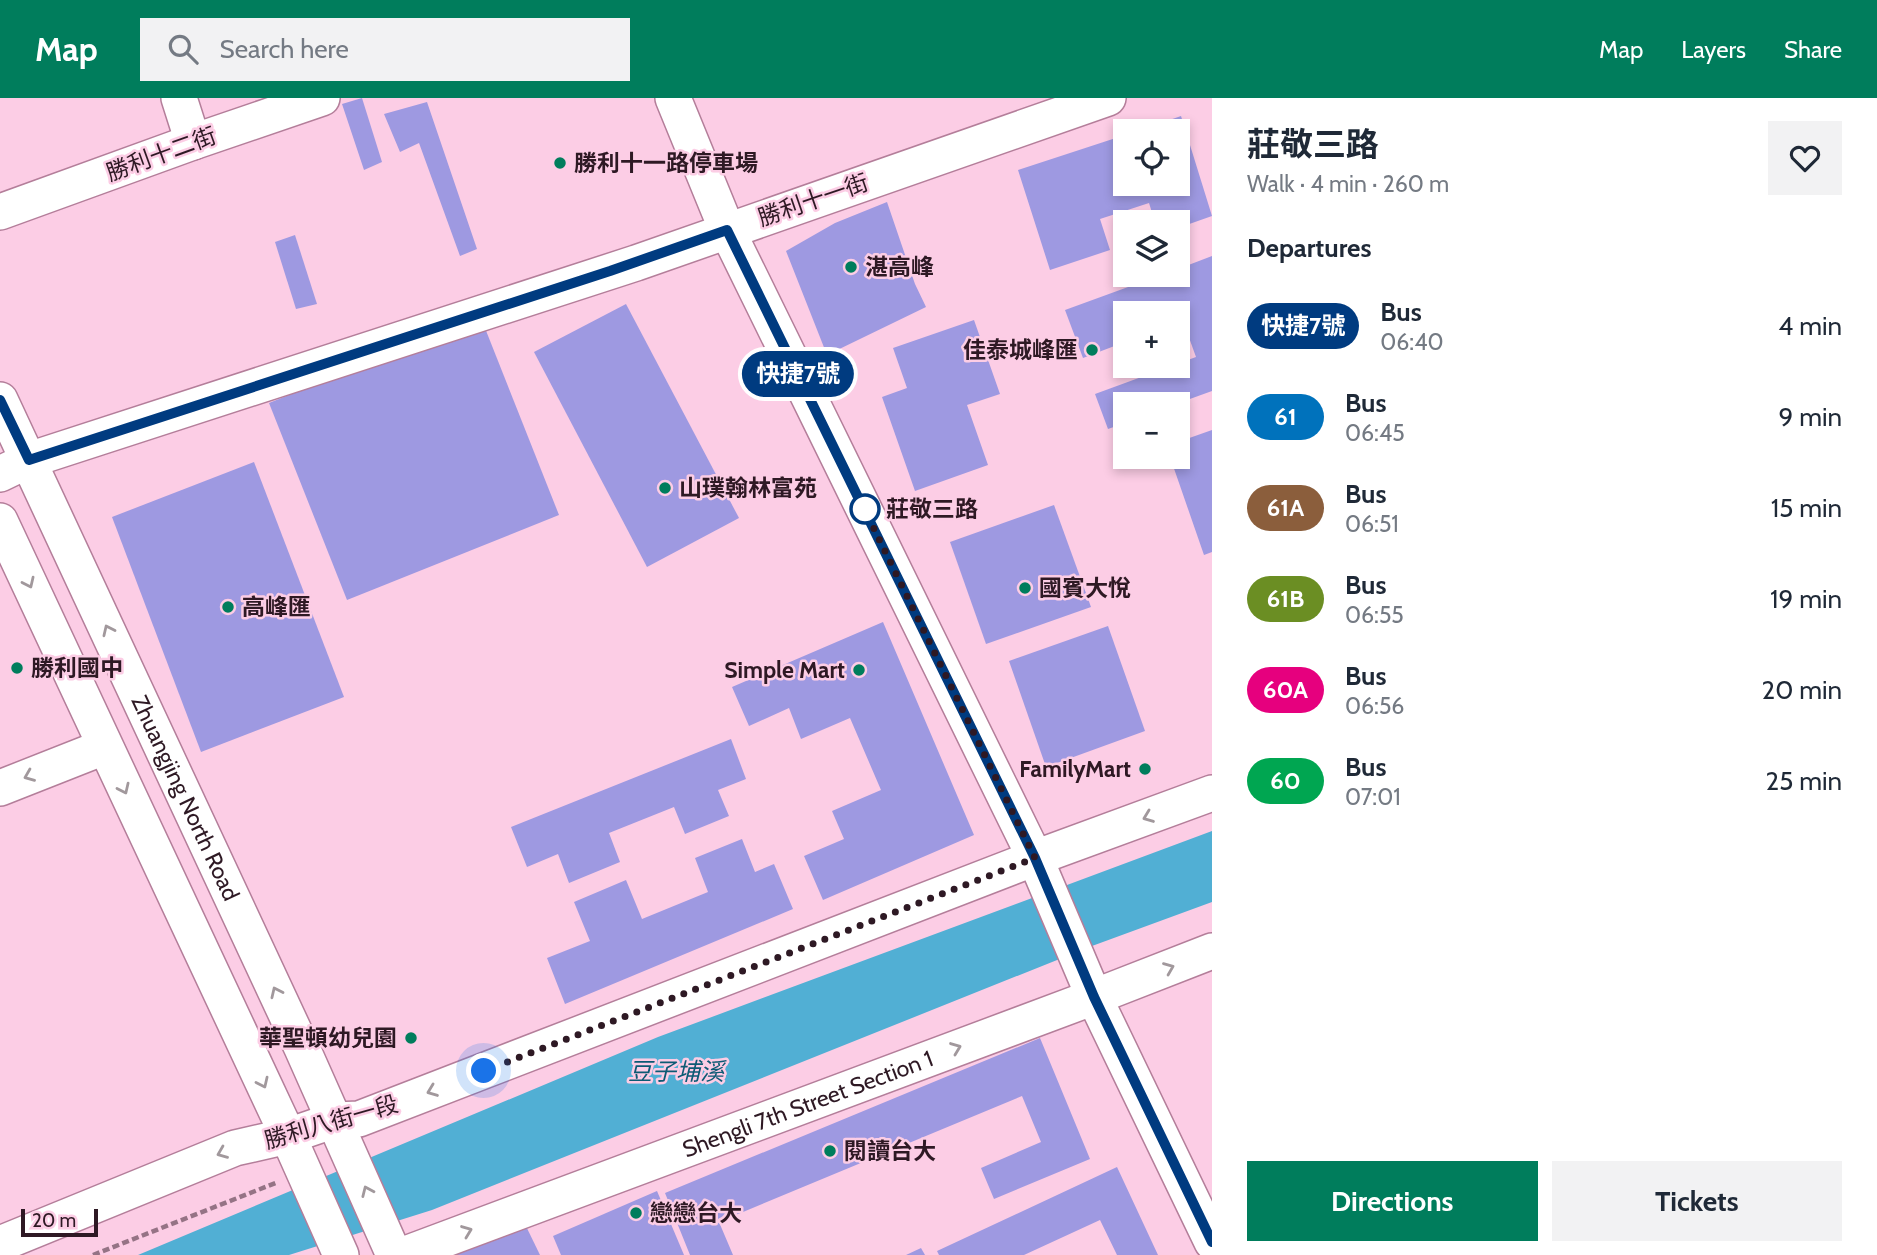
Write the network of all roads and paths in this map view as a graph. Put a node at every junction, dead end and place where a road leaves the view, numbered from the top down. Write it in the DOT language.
graph roads {
  1 [pos="180,98"];
  2 [pos="323,98"];
  3 [pos="673,98"];
  4 [pos="1108,98"];
  5 [pos="193,142"];
  6 [pos="0,212"];
  7 [pos="727,230"];
  8 [pos="0,400"];
  9 [pos="15,467"];
  10 [pos="0,521"];
  11 [pos="104,747"];
  12 [pos="0,788"];
  13 [pos="1212,793"];
  14 [pos="1035,858"];
  15 [pos="1212,951"];
  16 [pos="1094,997"];
  17 [pos="335,1120"];
  18 [pos="288,1136"];
  19 [pos="293,1176"];
  20 [pos="1212,1242"];
  21 [pos="0,1244"];
  22 [pos="394,1246"];
  23 [pos="339,1250"];
  24 [pos="93,1255"];
  1 -- 5 [label="street"];
  2 -- 5 [label="street, 勝利十二街"];
  3 -- 7 [label="street"];
  4 -- 7 [label="street, 勝利十一街"];
  5 -- 6 [label="street, 勝利十二街"];
  7 -- 9 [label="street, 勝利十一街"];
  7 -- 14 [label="street"];
  8 -- 9 [label="street, Zhuangjing North Road"];
  17 -- 9 [label="street, Zhuangjing North Road, one-way"];
  10 -- 11 [label="street, one-way"];
  11 -- 12 [label="street, one-way"];
  11 -- 18 [label="street, one-way"];
  13 -- 14 [label="street, 勝利八街一段, one-way"];
  14 -- 16 [label="street"];
  14 -- 17 [label="street, 勝利八街一段, one-way"];
  16 -- 15 [label="street, Shengli 7th Street Section 1, one-way"];
  16 -- 20 [label="street"];
  22 -- 16 [label="street, Shengli 7th Street Section 1, one-way"];
  17 -- 18 [label="street, 勝利八街一段"];
  22 -- 17 [label="street, Zhuangjing North Road, one-way"];
  18 -- 19 [label="street"];
  18 -- 21 [label="street, 勝利八街一段, one-way"];
  19 -- 23 [label="street"];
  19 -- 24 [label="path"];
}
